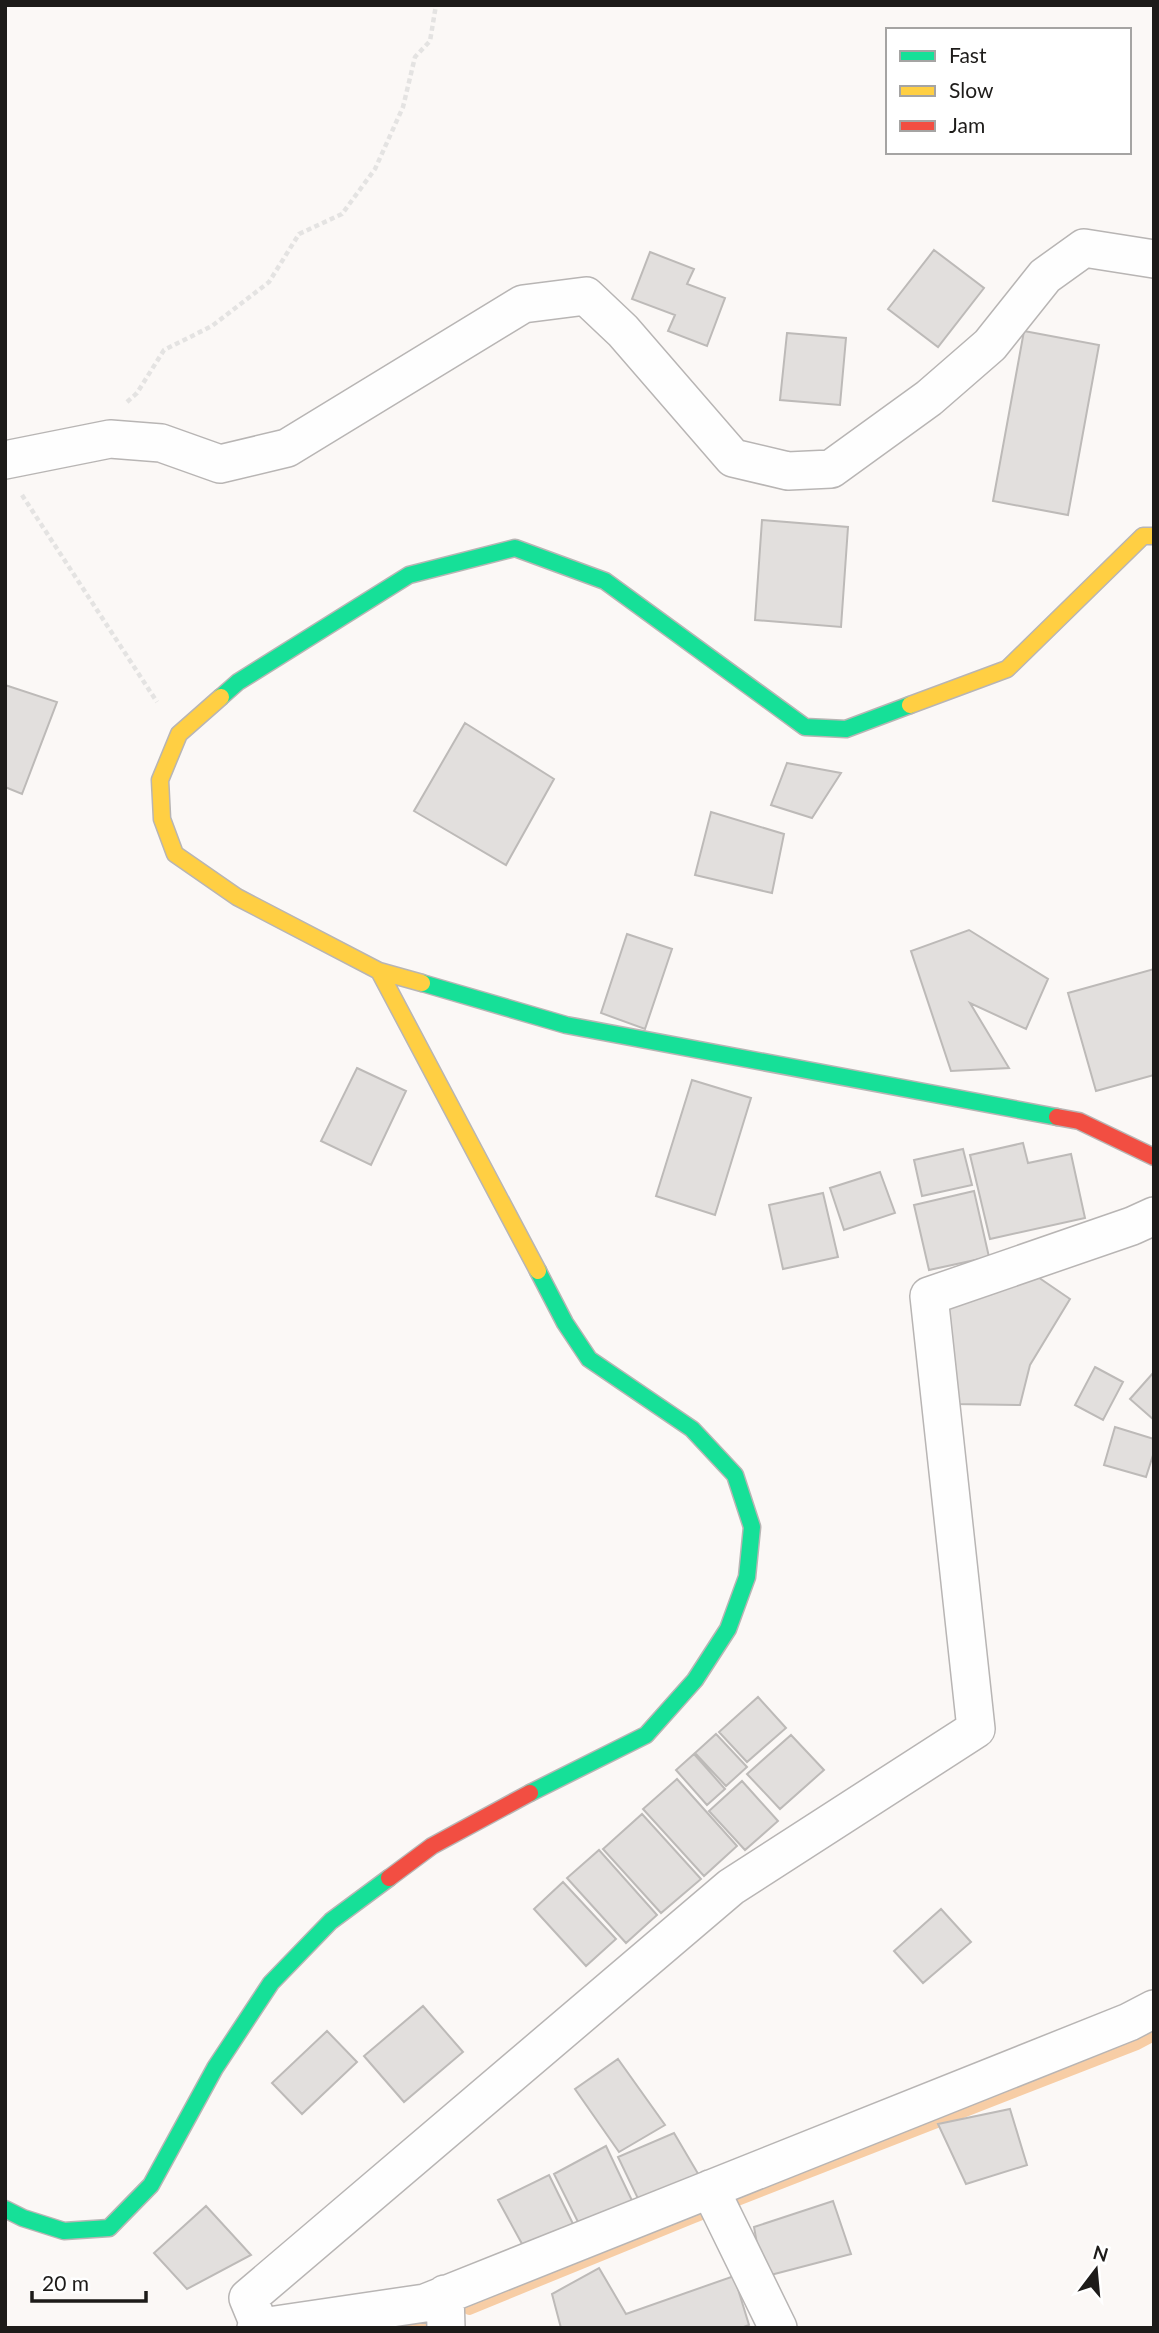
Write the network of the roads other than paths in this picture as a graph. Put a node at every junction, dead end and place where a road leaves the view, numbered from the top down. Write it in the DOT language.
graph roads {
  1 [pos="1154,259"];
  2 [pos="5,460"];
  3 [pos="1154,536"];
  4 [pos="379,971"];
  5 [pos="1154,1157"];
  6 [pos="1154,1216"];
  7 [pos="1154,2009"];
  8 [pos="710,2191"];
  9 [pos="5,2208"];
  10 [pos="446,2311"];
  11 [pos="258,2327"];
  12 [pos="778,2328"];
  1 -- 2 [label="street"];
  3 -- 4 [label="street"];
  4 -- 5 [label="street"];
  4 -- 9 [label="street"];
  6 -- 11 [label="street"];
  7 -- 8 [label="street"];
  8 -- 10 [label="street"];
  8 -- 12 [label="street"];
  10 -- 11 [label="street"];
}
